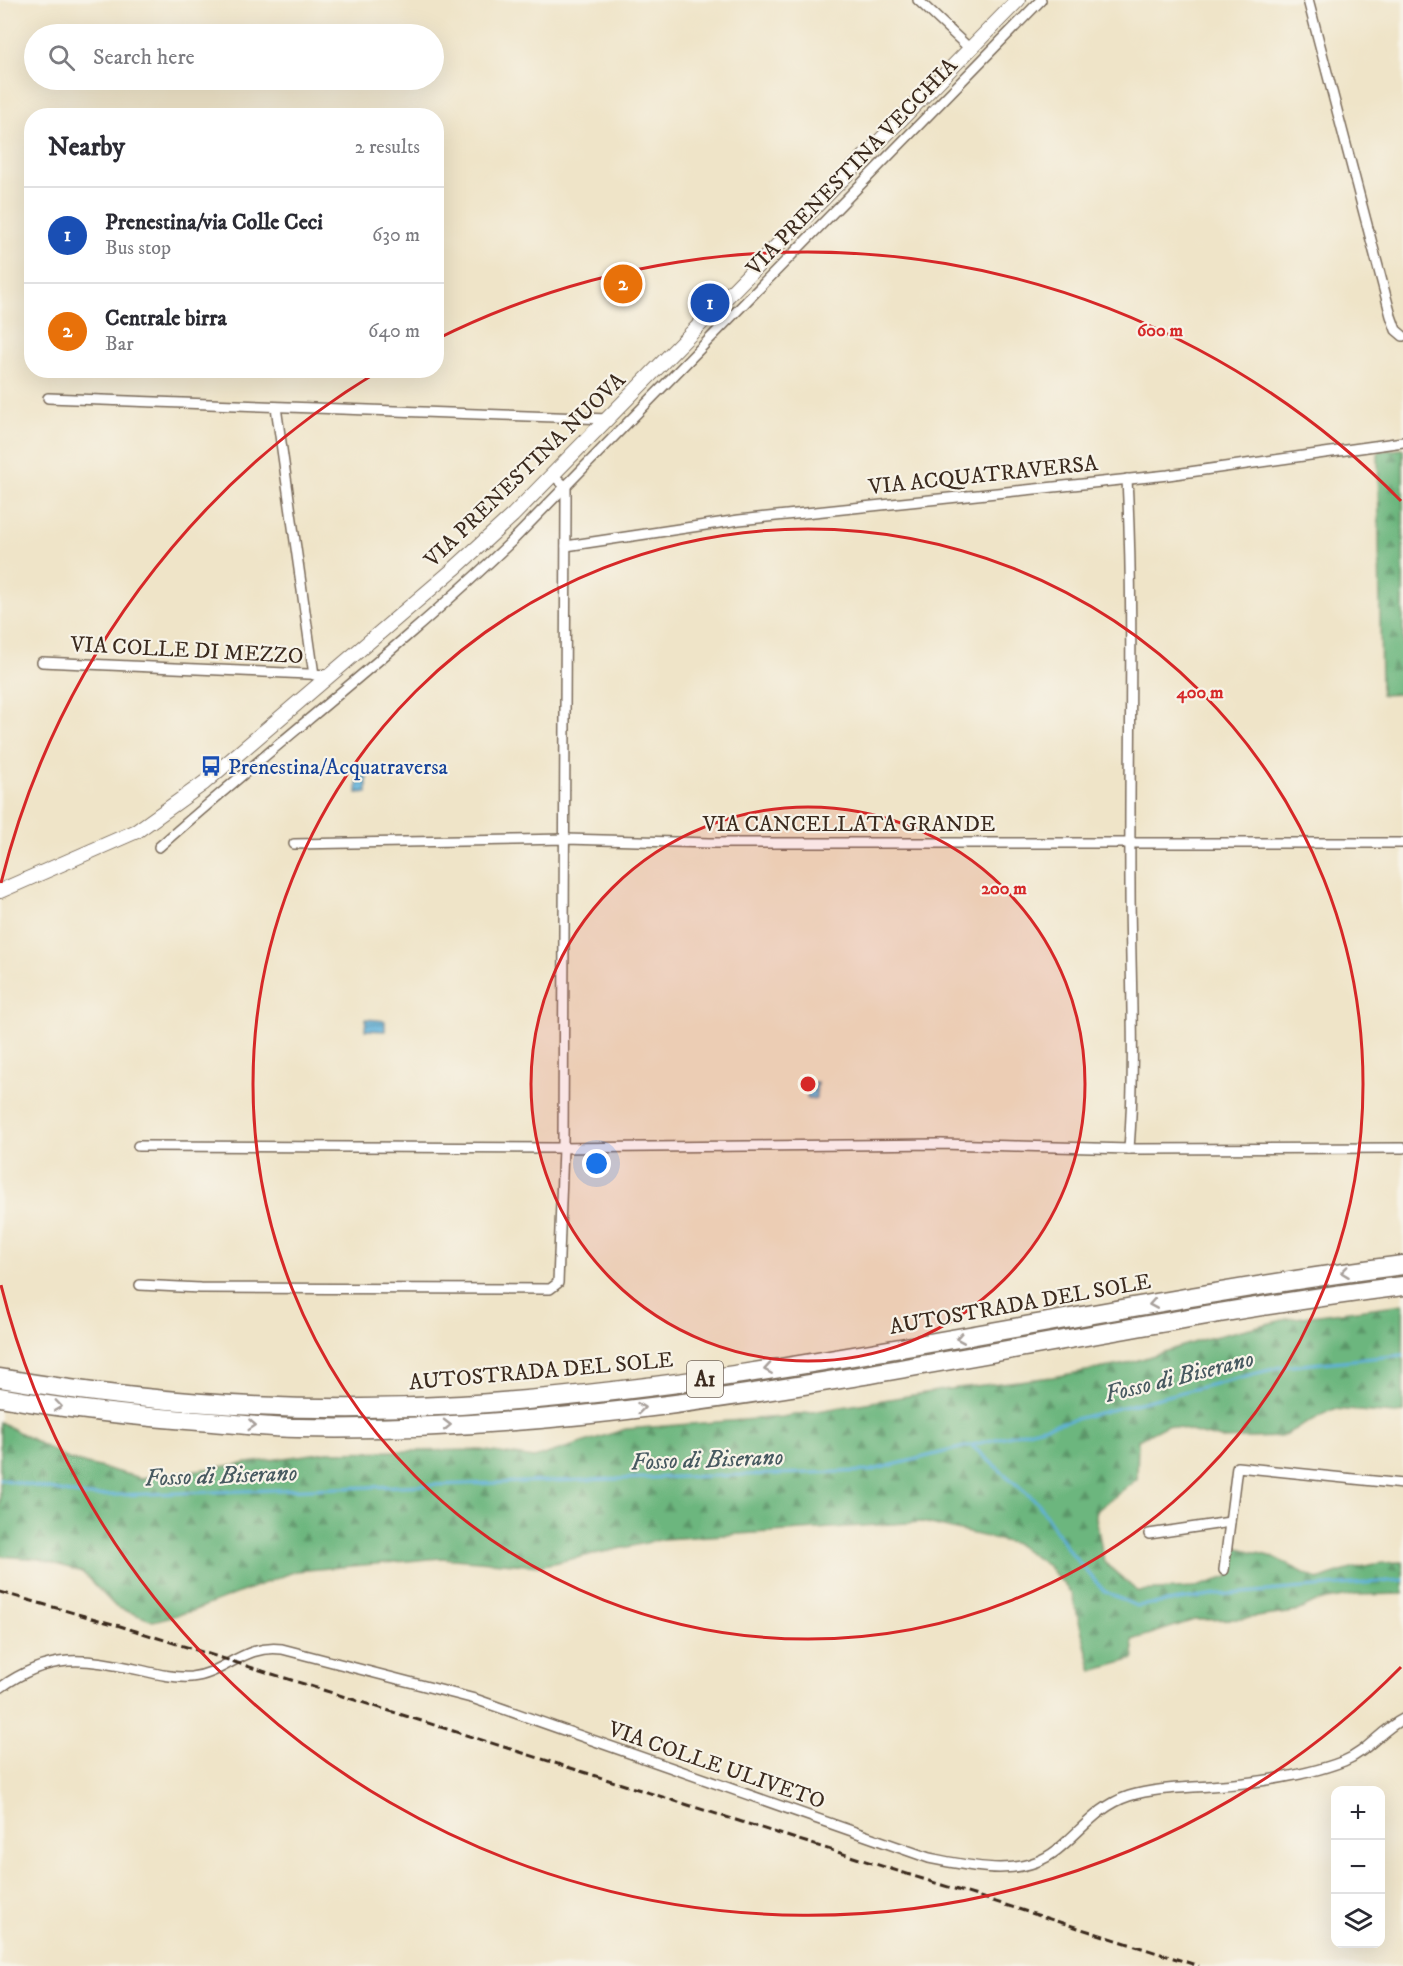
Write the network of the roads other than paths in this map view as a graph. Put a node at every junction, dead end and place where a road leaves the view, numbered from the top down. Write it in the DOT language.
graph roads {
  1 [pos="918,0"];
  2 [pos="1018,0"];
  3 [pos="1041,0"];
  4 [pos="1308,0"];
  5 [pos="970,49"];
  6 [pos="1403,336"];
  7 [pos="48,398"];
  8 [pos="276,407"];
  9 [pos="608,419"];
  10 [pos="1403,442"];
  11 [pos="553,475"];
  12 [pos="1127,479"];
  13 [pos="566,487"];
  14 [pos="566,546"];
  15 [pos="42,662"];
  16 [pos="314,675"];
  17 [pos="330,675"];
  18 [pos="566,839"];
  19 [pos="1130,842"];
  20 [pos="1403,843"];
  21 [pos="294,844"];
  22 [pos="159,847"];
  23 [pos="0,891"];
  24 [pos="138,1146"];
  25 [pos="563,1148"];
  26 [pos="1403,1148"];
  27 [pos="1129,1149"];
  28 [pos="1403,1265"];
  29 [pos="140,1285"];
  30 [pos="1403,1286"];
  31 [pos="0,1378"];
  32 [pos="0,1397"];
  33 [pos="1403,1484"];
  34 [pos="1230,1522"];
  35 [pos="1149,1534"];
  36 [pos="1224,1570"];
  37 [pos="0,1688"];
  38 [pos="1403,1719"];
  1 -- 5 [label="street"];
  2 -- 5 [label="main road, VIA PRENESTINA NUOVA"];
  3 -- 13 [label="street, VIA PRENESTINA VECCHIA"];
  4 -- 6 [label="street"];
  5 -- 9 [label="main road, VIA PRENESTINA NUOVA"];
  7 -- 8 [label="street"];
  8 -- 9 [label="street"];
  8 -- 16 [label="street"];
  9 -- 11 [label="main road, VIA PRENESTINA NUOVA"];
  10 -- 12 [label="street, VIA ACQUATRAVERSA"];
  11 -- 13 [label="street"];
  11 -- 17 [label="main road, VIA PRENESTINA NUOVA"];
  12 -- 14 [label="street, VIA ACQUATRAVERSA"];
  12 -- 19 [label="street"];
  13 -- 14 [label="street"];
  13 -- 22 [label="street, VIA PRENESTINA VECCHIA"];
  14 -- 18 [label="street"];
  15 -- 16 [label="street, VIA COLLE DI MEZZO"];
  16 -- 17 [label="street, VIA COLLE DI MEZZO"];
  17 -- 23 [label="main road, VIA PRENESTINA NUOVA"];
  18 -- 19 [label="street, VIA CANCELLATA GRANDE"];
  18 -- 21 [label="street, VIA CANCELLATA GRANDE"];
  18 -- 25 [label="street"];
  19 -- 20 [label="street, VIA CANCELLATA GRANDE"];
  19 -- 27 [label="street"];
  24 -- 25 [label="street"];
  25 -- 27 [label="street"];
  25 -- 29 [label="street"];
  26 -- 27 [label="street"];
  28 -- 31 [label="highway, AUTOSTRADA DEL SOLE / A1, one-way"];
  32 -- 30 [label="highway, AUTOSTRADA DEL SOLE / A1, one-way"];
  33 -- 34 [label="street"];
  34 -- 35 [label="street"];
  34 -- 36 [label="street"];
  37 -- 38 [label="street, VIA COLLE ULIVETO"];
}
